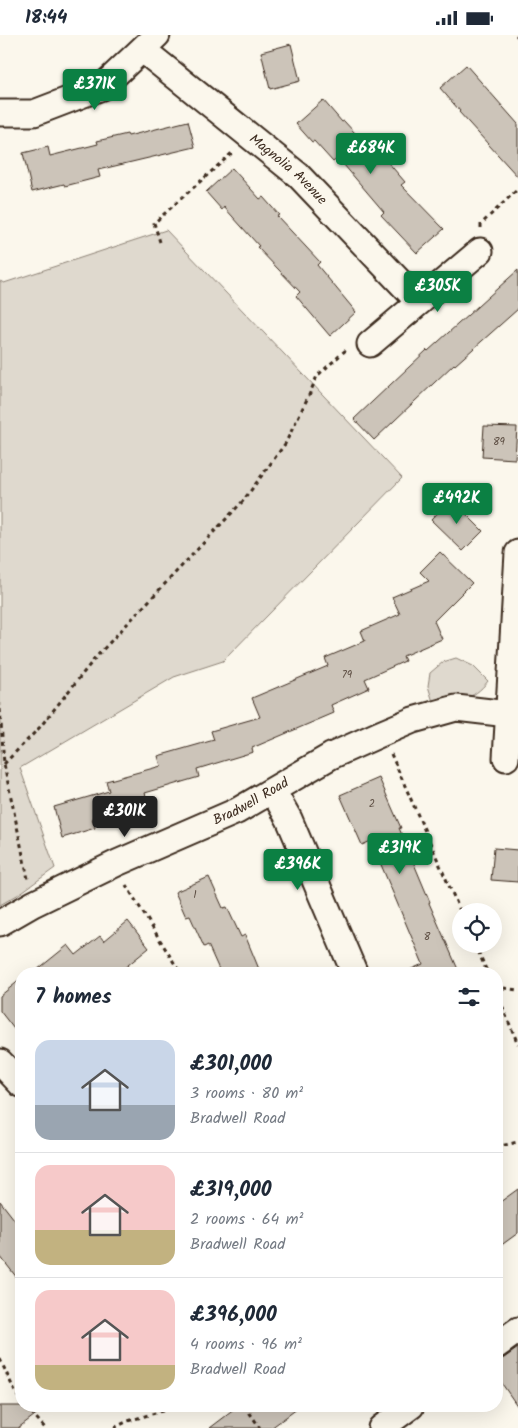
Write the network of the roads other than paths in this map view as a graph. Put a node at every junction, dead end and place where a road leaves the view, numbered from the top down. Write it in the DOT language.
graph roads {
  1 [pos="150,42"];
  2 [pos="0,113"];
  3 [pos="480,251"];
  4 [pos="419,303"];
  5 [pos="370,344"];
  6 [pos="518,553"];
  7 [pos="508,714"];
  8 [pos="506,758"];
  9 [pos="273,791"];
  10 [pos="0,923"];
  11 [pos="352,967"];
  12 [pos="0,1062"];
  13 [pos="15,1078"];
  14 [pos="518,1330"];
  15 [pos="503,1341"];
  16 [pos="403,1412"];
  17 [pos="381,1428"];
  1 -- 2 [label="street"];
  1 -- 4 [label="street, Magnolia Avenue"];
  3 -- 4 [label="street"];
  4 -- 5 [label="street"];
  6 -- 7 [label="street"];
  7 -- 8 [label="street"];
  7 -- 9 [label="street, Bradwell Road"];
  9 -- 10 [label="street, Bradwell Road"];
  9 -- 11 [label="street"];
  12 -- 13 [label="street"];
  14 -- 15 [label="street"];
  16 -- 17 [label="street"];
}
